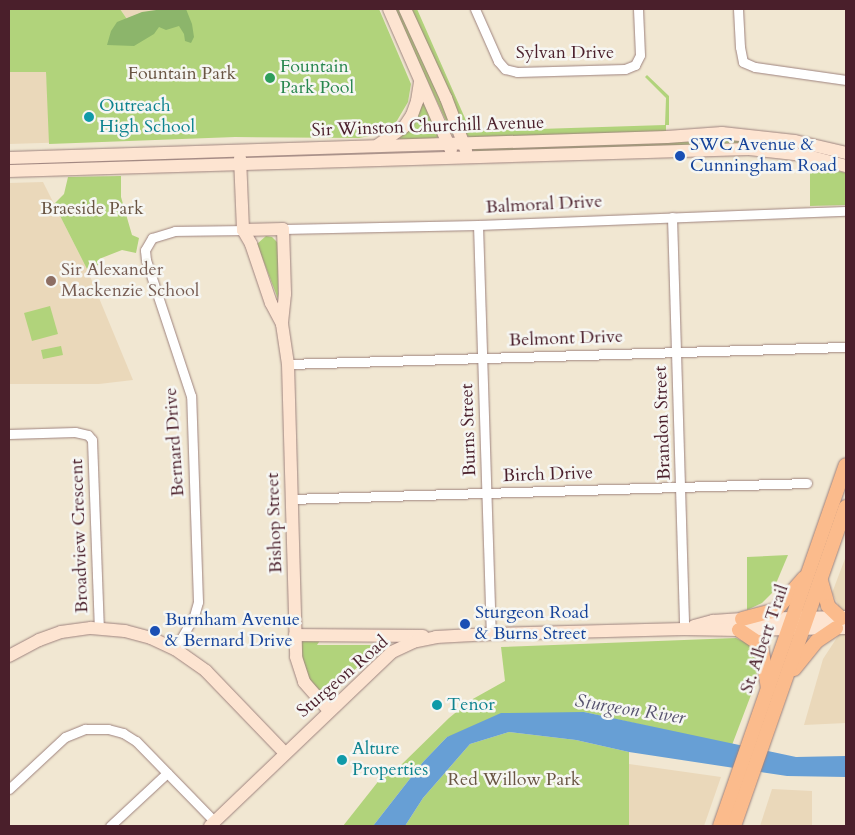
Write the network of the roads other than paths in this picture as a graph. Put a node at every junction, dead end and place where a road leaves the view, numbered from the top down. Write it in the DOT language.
graph roads {
  1 [pos="389,9"];
  2 [pos="405,9"];
  3 [pos="475,9"];
  4 [pos="638,9"];
  5 [pos="738,9"];
  6 [pos="420,80"];
  7 [pos="846,80"];
  8 [pos="448,143"];
  9 [pos="463,143"];
  10 [pos="375,146"];
  11 [pos="240,150"];
  12 [pos="846,152"];
  13 [pos="454,157"];
  14 [pos="468,157"];
  15 [pos="9,158"];
  16 [pos="241,164"];
  17 [pos="846,166"];
  18 [pos="9,171"];
  19 [pos="846,211"];
  20 [pos="672,217"];
  21 [pos="478,225"];
  22 [pos="283,229"];
  23 [pos="243,230"];
  24 [pos="282,324"];
  25 [pos="845,348"];
  26 [pos="677,352"];
  27 [pos="483,358"];
  28 [pos="288,364"];
  29 [pos="9,434"];
  30 [pos="846,465"];
  31 [pos="807,483"];
  32 [pos="681,488"];
  33 [pos="488,493"];
  34 [pos="290,499"];
  35 [pos="846,507"];
  36 [pos="814,577"];
  37 [pos="842,623"];
  38 [pos="798,624"];
  39 [pos="741,625"];
  40 [pos="99,627"];
  41 [pos="684,629"];
  42 [pos="491,634"];
  43 [pos="295,636"];
  44 [pos="436,637"];
  45 [pos="175,649"];
  46 [pos="9,656"];
  47 [pos="785,682"];
  48 [pos="768,688"];
  49 [pos="329,710"];
  50 [pos="760,731"];
  51 [pos="285,752"];
  52 [pos="168,773"];
  53 [pos="743,782"];
  54 [pos="9,789"];
  55 [pos="738,822"];
  56 [pos="213,824"];
  57 [pos="110,826"];
  58 [pos="720,826"];
  1 -- 6 [label="main road"];
  2 -- 9 [label="main road"];
  3 -- 4 [label="street, Sylvan Drive"];
  5 -- 7 [label="street"];
  6 -- 8 [label="main road"];
  6 -- 10 [label="main road"];
  8 -- 9 [label="main road, Sir Winston Churchill Avenue"];
  8 -- 10 [label="main road, Sir Winston Churchill Avenue"];
  8 -- 13 [label="main road"];
  9 -- 12 [label="main road, Sir Winston Churchill Avenue"];
  9 -- 14 [label="main road"];
  10 -- 11 [label="main road, Sir Winston Churchill Avenue"];
  11 -- 15 [label="main road, Sir Winston Churchill Avenue"];
  11 -- 16 [label="main road, Bishop Street"];
  13 -- 14 [label="main road, Sir Winston Churchill Avenue"];
  13 -- 16 [label="main road, Sir Winston Churchill Avenue"];
  14 -- 17 [label="main road, Sir Winston Churchill Avenue"];
  16 -- 18 [label="main road, Sir Winston Churchill Avenue"];
  16 -- 23 [label="main road, Bishop Street"];
  19 -- 20 [label="street, Balmoral Drive"];
  20 -- 21 [label="street, Balmoral Drive"];
  20 -- 26 [label="street, Brandon Street"];
  21 -- 22 [label="street, Balmoral Drive"];
  21 -- 27 [label="street, Burns Street"];
  22 -- 23 [label="main road, Balmoral Drive"];
  22 -- 24 [label="main road, Bishop Street"];
  23 -- 24 [label="main road, Bishop Street"];
  23 -- 45 [label="street, Bernard Drive"];
  24 -- 28 [label="main road, Bishop Street"];
  25 -- 26 [label="street, Belmont Drive"];
  26 -- 27 [label="street, Belmont Drive"];
  26 -- 32 [label="street, Brandon Street"];
  27 -- 28 [label="street, Belmont Drive"];
  27 -- 33 [label="street, Burns Street"];
  28 -- 34 [label="main road, Bishop Street"];
  29 -- 40 [label="street, Broadview Crescent"];
  30 -- 36 [label="main road, St. Albert Trail"];
  31 -- 32 [label="street, Birch Drive"];
  32 -- 33 [label="street, Birch Drive"];
  32 -- 41 [label="street, Brandon Street"];
  33 -- 34 [label="street, Birch Drive"];
  33 -- 42 [label="street, Burns Street"];
  34 -- 43 [label="main road, Bishop Street"];
  35 -- 36 [label="main road, St. Albert Trail"];
  36 -- 37 [label="main road"];
  36 -- 38 [label="main road, St. Albert Trail"];
  36 -- 39 [label="main road"];
  37 -- 38 [label="main road, Sturgeon Road"];
  37 -- 47 [label="main road"];
  38 -- 39 [label="main road, Sturgeon Road"];
  38 -- 47 [label="main road, St. Albert Trail"];
  38 -- 48 [label="main road, St. Albert Trail"];
  39 -- 41 [label="main road, Sturgeon Road"];
  39 -- 48 [label="main road"];
  40 -- 45 [label="main road"];
  40 -- 46 [label="main road"];
  41 -- 42 [label="main road, Sturgeon Road"];
  42 -- 44 [label="main road, Sturgeon Road"];
  43 -- 44 [label="main road"];
  43 -- 49 [label="main road, Bishop Street"];
  44 -- 49 [label="main road, Sturgeon Road"];
  45 -- 51 [label="main road"];
  47 -- 50 [label="main road, St. Albert Trail"];
  48 -- 50 [label="main road, St. Albert Trail"];
  49 -- 51 [label="main road, Sturgeon Road"];
  50 -- 53 [label="main road, St. Albert Trail"];
  51 -- 56 [label="main road, Sturgeon Road"];
  52 -- 54 [label="street"];
  52 -- 56 [label="street"];
  52 -- 57 [label="street"];
  53 -- 55 [label="main road, St. Albert Trail"];
  53 -- 58 [label="main road, St. Albert Trail"];
}
